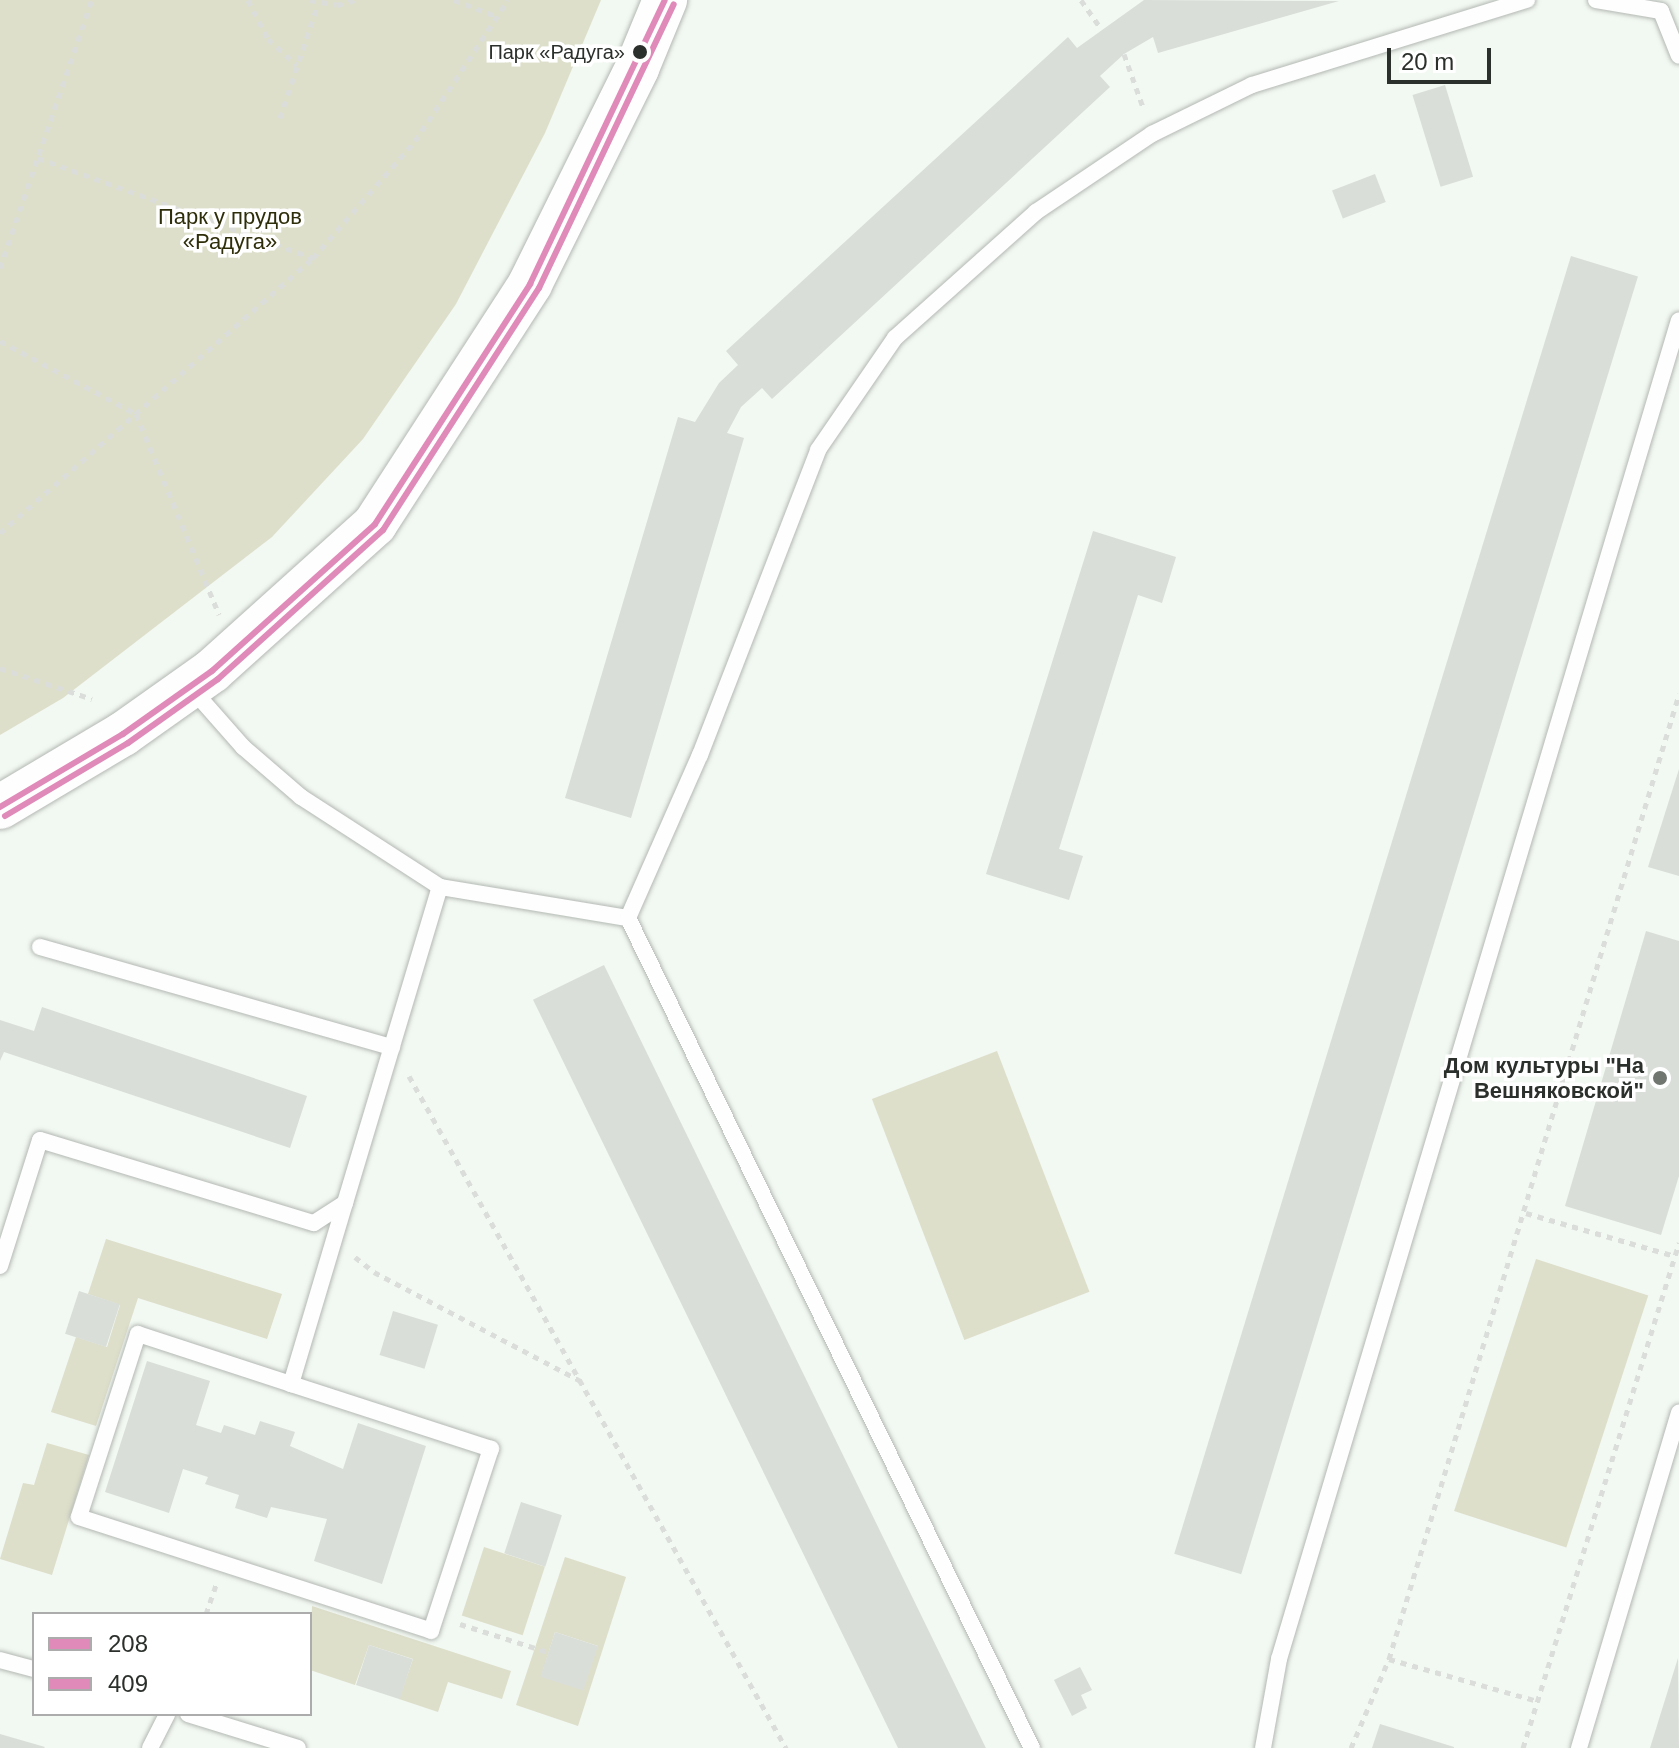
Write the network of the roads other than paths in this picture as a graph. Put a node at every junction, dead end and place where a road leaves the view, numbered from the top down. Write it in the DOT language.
graph roads {
  1 [pos="665,0"];
  2 [pos="1527,0"];
  3 [pos="1596,0"];
  4 [pos="1679,56"];
  5 [pos="1679,320"];
  6 [pos="190,687"];
  7 [pos="0,807"];
  8 [pos="440,887"];
  9 [pos="628,918"];
  10 [pos="40,947"];
  11 [pos="392,1047"];
  12 [pos="345,1203"];
  13 [pos="0,1266"];
  14 [pos="291,1384"];
  15 [pos="1679,1413"];
  16 [pos="0,1660"];
  17 [pos="32,1668"];
  18 [pos="166,1716"];
  19 [pos="194,1716"];
  20 [pos="150,1748"];
  21 [pos="298,1748"];
  22 [pos="1032,1748"];
  23 [pos="1263,1748"];
  24 [pos="1579,1748"];
  1 -- 6 [label="street"];
  2 -- 9 [label="lane"];
  3 -- 4 [label="lane"];
  5 -- 23 [label="lane"];
  6 -- 7 [label="street"];
  6 -- 8 [label="lane"];
  8 -- 9 [label="lane"];
  8 -- 11 [label="lane"];
  9 -- 22 [label="lane"];
  10 -- 11 [label="lane"];
  11 -- 12 [label="lane"];
  12 -- 13 [label="lane"];
  12 -- 14 [label="lane"];
  14 -- 14 [label="lane"];
  15 -- 24 [label="lane"];
  16 -- 17 [label="lane"];
  18 -- 20 [label="lane"];
  19 -- 21 [label="lane"];
}
